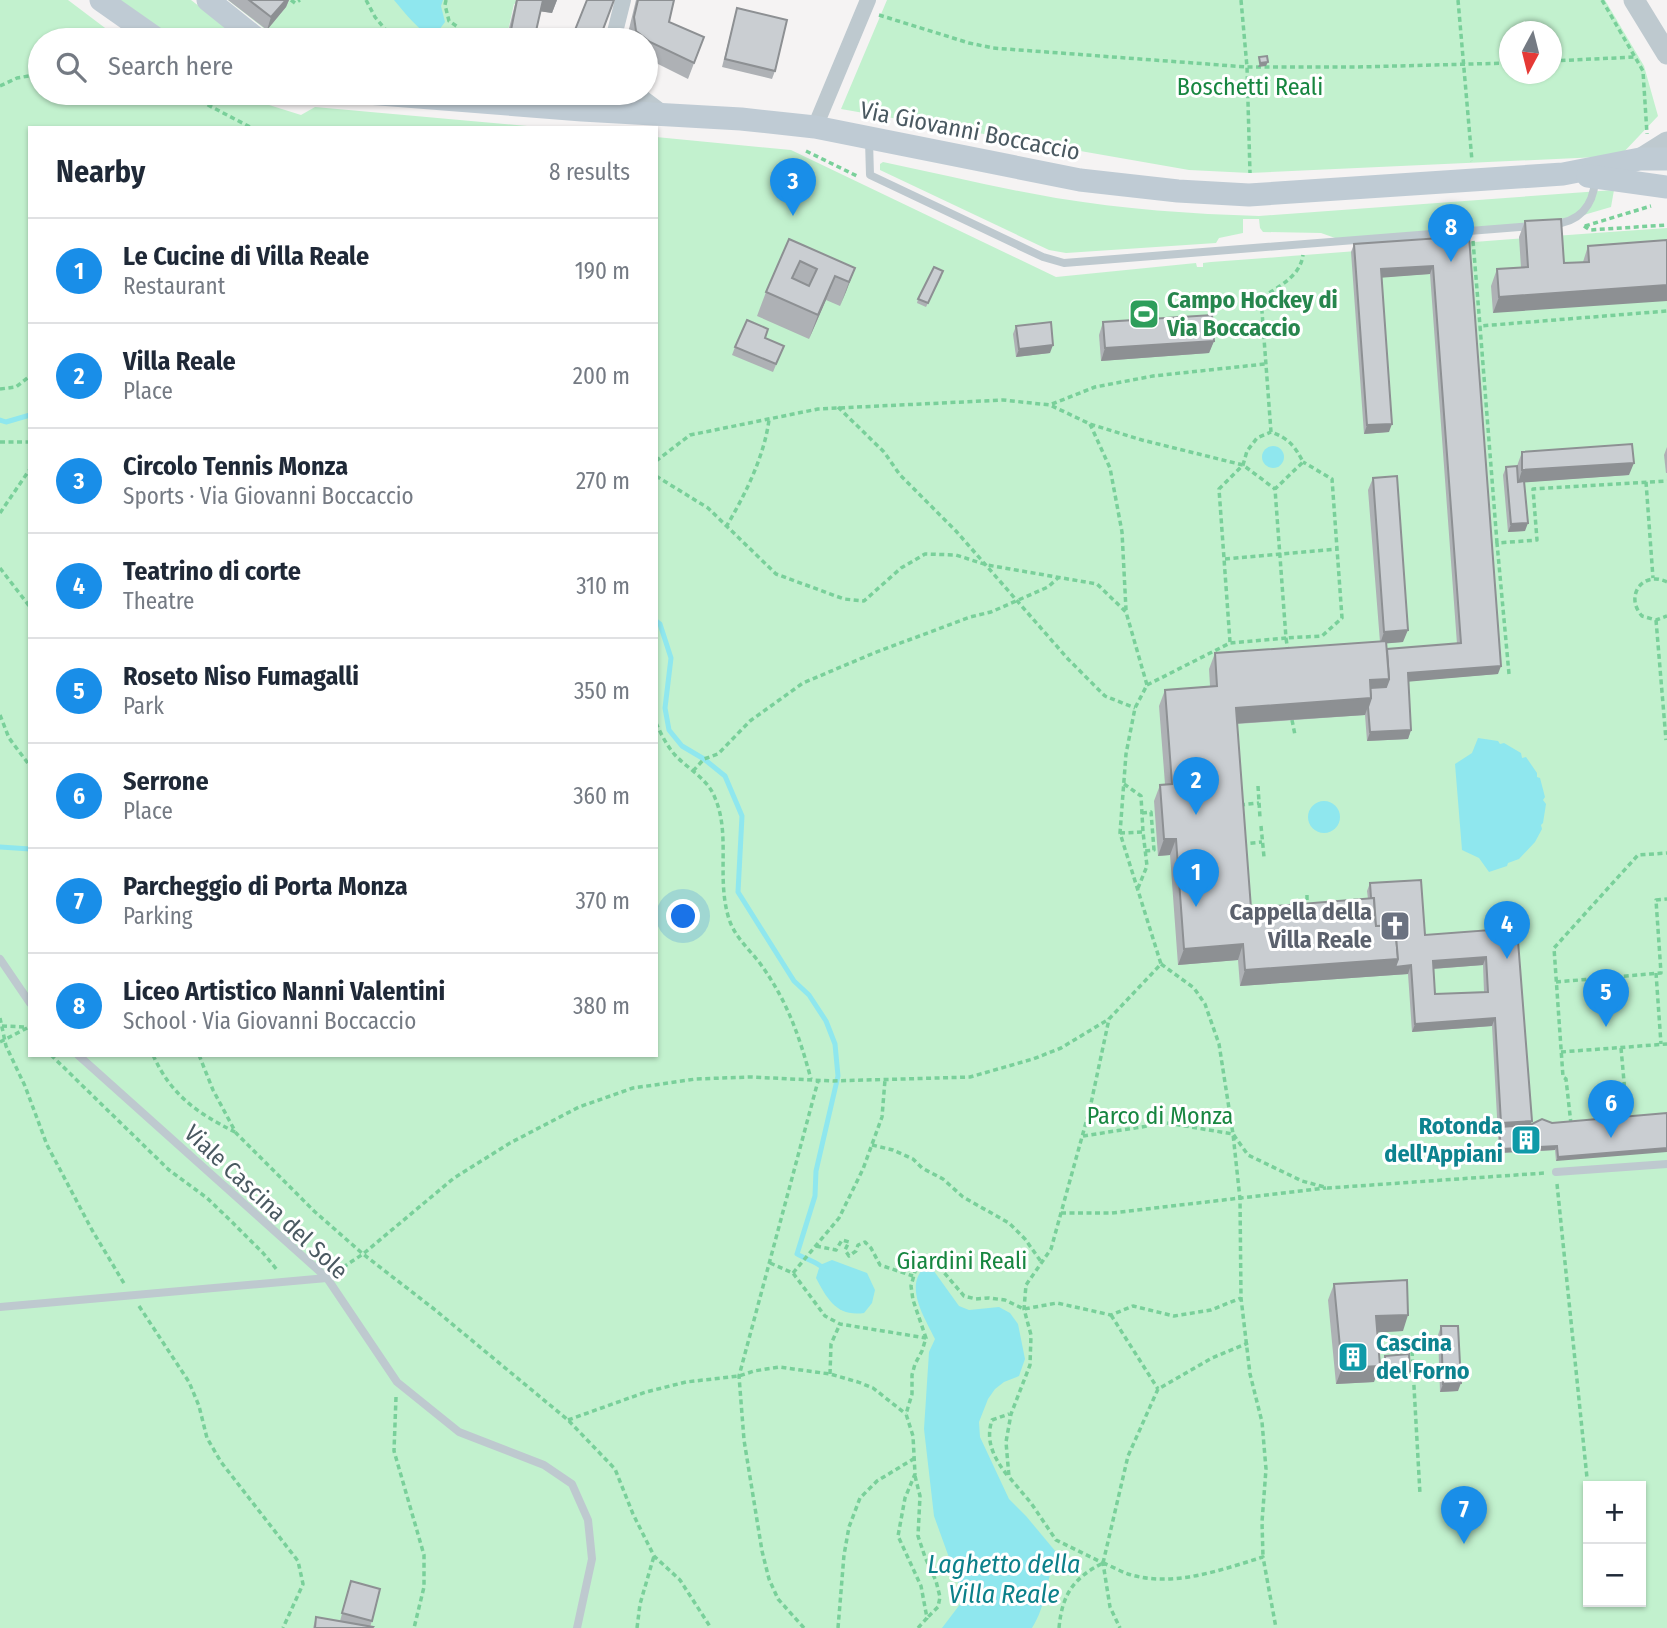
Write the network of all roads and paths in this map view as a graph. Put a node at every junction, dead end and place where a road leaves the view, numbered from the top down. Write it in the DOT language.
graph roads {
  1 [pos="101,0"];
  2 [pos="208,0"];
  3 [pos="292,0"];
  4 [pos="300,0"];
  5 [pos="366,0"];
  6 [pos="446,0"];
  7 [pos="623,0"];
  8 [pos="1241,0"];
  9 [pos="1458,0"];
  10 [pos="1602,0"];
  11 [pos="1634,0"];
  12 [pos="866,5"];
  13 [pos="141,28"];
  14 [pos="243,28"];
  15 [pos="384,28"];
  16 [pos="458,28"];
  17 [pos="616,28"];
  18 [pos="1667,54"];
  19 [pos="1635,57"];
  20 [pos="1562,61"];
  21 [pos="1499,63"];
  22 [pos="1464,65"];
  23 [pos="1247,67"];
  24 [pos="28,77"];
  25 [pos="0,86"];
  26 [pos="209,105"];
  27 [pos="537,105"];
  28 [pos="652,105"];
  29 [pos="664,114"];
  30 [pos="248,126"];
  31 [pos="815,127"];
  32 [pos="869,138"];
  33 [pos="1657,139"];
  34 [pos="806,152"];
  35 [pos="1640,159"];
  36 [pos="1667,159"];
  37 [pos="1250,173"];
  38 [pos="1563,174"];
  39 [pos="870,175"];
  40 [pos="1595,177"];
  41 [pos="1473,181"];
  42 [pos="1660,189"];
  43 [pos="1570,222"];
  44 [pos="1667,225"];
  45 [pos="1584,226"];
  46 [pos="1472,231"];
  47 [pos="1303,246"];
  48 [pos="1667,310"];
  49 [pos="1479,326"];
  50 [pos="1265,364"];
  51 [pos="28,378"];
  52 [pos="0,389"];
  53 [pos="1050,405"];
  54 [pos="838,407"];
  55 [pos="769,420"];
  56 [pos="1090,424"];
  57 [pos="1270,432"];
  58 [pos="0,442"];
  59 [pos="28,442"];
  60 [pos="658,459"];
  61 [pos="1303,462"];
  62 [pos="1242,465"];
  63 [pos="28,472"];
  64 [pos="658,477"];
  65 [pos="1667,481"];
  66 [pos="1646,482"];
  67 [pos="1275,489"];
  68 [pos="0,513"];
  69 [pos="726,527"];
  70 [pos="1497,543"];
  71 [pos="1337,549"];
  72 [pos="1279,554"];
  73 [pos="1225,559"];
  74 [pos="987,565"];
  75 [pos="0,568"];
  76 [pos="1059,577"];
  77 [pos="1653,578"];
  78 [pos="1667,582"];
  79 [pos="1018,600"];
  80 [pos="28,604"];
  81 [pos="1126,612"];
  82 [pos="1667,616"];
  83 [pos="1656,620"];
  84 [pos="1286,638"];
  85 [pos="1230,643"];
  86 [pos="1288,656"];
  87 [pos="1508,674"];
  88 [pos="1147,685"];
  89 [pos="1135,708"];
  90 [pos="0,715"];
  91 [pos="1292,720"];
  92 [pos="1666,720"];
  93 [pos="658,726"];
  94 [pos="1295,735"];
  95 [pos="1666,740"];
  96 [pos="28,763"];
  97 [pos="693,771"];
  98 [pos="1124,784"];
  99 [pos="1258,786"];
  100 [pos="1259,803"];
  101 [pos="1142,813"];
  102 [pos="1239,814"];
  103 [pos="1260,818"];
  104 [pos="1261,826"];
  105 [pos="1143,832"];
  106 [pos="1120,833"];
  107 [pos="1240,834"];
  108 [pos="1262,842"];
  109 [pos="1145,851"];
  110 [pos="1667,853"];
  111 [pos="1264,857"];
  112 [pos="1138,889"];
  113 [pos="1307,895"];
  114 [pos="1667,900"];
  115 [pos="1308,919"];
  116 [pos="0,958"];
  117 [pos="1161,964"];
  118 [pos="1656,974"];
  119 [pos="1556,982"];
  120 [pos="28,1000"];
  121 [pos="0,1018"];
  122 [pos="1109,1019"];
  123 [pos="1,1026"];
  124 [pos="28,1027"];
  125 [pos="28,1027"];
  126 [pos="2,1040"];
  127 [pos="1661,1044"];
  128 [pos="1667,1044"];
  129 [pos="1621,1048"];
  130 [pos="1561,1052"];
  131 [pos="53,1057"];
  132 [pos="80,1057"];
  133 [pos="154,1057"];
  134 [pos="200,1057"];
  135 [pos="811,1079"];
  136 [pos="818,1080"];
  137 [pos="885,1080"];
  138 [pos="1626,1104"];
  139 [pos="1581,1123"];
  140 [pos="236,1133"];
  141 [pos="1233,1134"];
  142 [pos="1082,1136"];
  143 [pos="872,1145"];
  144 [pos="1667,1164"];
  145 [pos="1556,1172"];
  146 [pos="1328,1188"];
  147 [pos="1240,1199"];
  148 [pos="1061,1213"];
  149 [pos="816,1246"];
  150 [pos="363,1254"];
  151 [pos="770,1263"];
  152 [pos="1042,1263"];
  153 [pos="340,1269"];
  154 [pos="793,1273"];
  155 [pos="913,1276"];
  156 [pos="327,1278"];
  157 [pos="285,1282"];
  158 [pos="131,1294"];
  159 [pos="1241,1298"];
  160 [pos="0,1307"];
  161 [pos="1024,1309"];
  162 [pos="1111,1315"];
  163 [pos="840,1324"];
  164 [pos="926,1338"];
  165 [pos="1248,1343"];
  166 [pos="1412,1351"];
  167 [pos="830,1374"];
  168 [pos="739,1376"];
  169 [pos="397,1382"];
  170 [pos="1158,1389"];
  171 [pos="906,1413"];
  172 [pos="1010,1414"];
  173 [pos="568,1420"];
  174 [pos="915,1458"];
  175 [pos="915,1474"];
  176 [pos="1009,1477"];
  177 [pos="1587,1478"];
  178 [pos="1420,1494"];
  179 [pos="654,1556"];
  180 [pos="1263,1557"];
  181 [pos="1103,1563"];
  182 [pos="927,1618"];
  183 [pos="283,1628"];
  184 [pos="414,1628"];
  185 [pos="577,1628"];
  186 [pos="637,1628"];
  187 [pos="711,1628"];
  188 [pos="804,1628"];
  189 [pos="838,1628"];
  190 [pos="918,1628"];
  191 [pos="1059,1628"];
  192 [pos="1120,1628"];
  193 [pos="1276,1628"];
  1 -- 13 [label="main road"];
  2 -- 14 [label="main road"];
  3 -- 4 [label="path"];
  5 -- 15 [label="path"];
  6 -- 16 [label="path"];
  7 -- 17 [label="street"];
  8 -- 23 [label="path"];
  9 -- 22 [label="path"];
  10 -- 19 [label="path"];
  11 -- 18 [label="street"];
  12 -- 23 [label="path"];
  12 -- 31 [label="street"];
  19 -- 20 [label="path"];
  19 -- 33 [label="path"];
  21 -- 22 [label="path"];
  22 -- 23 [label="path"];
  22 -- 41 [label="path"];
  23 -- 37 [label="path"];
  24 -- 25 [label="path"];
  26 -- 30 [label="path"];
  27 -- 29 [label="main road, Via Giovanni Boccaccio"];
  28 -- 29 [label="street"];
  29 -- 31 [label="main road, Via Giovanni Boccaccio"];
  31 -- 32 [label="main road, Via Giovanni Boccaccio"];
  32 -- 39 [label="lane"];
  32 -- 41 [label="main road, Via Giovanni Boccaccio"];
  33 -- 35 [label="street, Via Giovanni Boccaccio"];
  34 -- 39 [label="path"];
  35 -- 36 [label="main road, Via Giovanni Boccaccio"];
  35 -- 38 [label="main road, Via Giovanni Boccaccio"];
  38 -- 40 [label="main road, Via Giovanni Boccaccio"];
  38 -- 41 [label="main road, Via Giovanni Boccaccio"];
  39 -- 47 [label="lane"];
  40 -- 42 [label="main road, Via Giovanni Boccaccio"];
  40 -- 43 [label="lane"];
  42 -- 45 [label="path"];
  43 -- 45 [label="path"];
  43 -- 46 [label="lane"];
  44 -- 45 [label="path"];
  46 -- 47 [label="lane"];
  46 -- 49 [label="path"];
  47 -- 50 [label="path"];
  48 -- 49 [label="path"];
  49 -- 70 [label="path"];
  50 -- 53 [label="path"];
  50 -- 57 [label="path"];
  51 -- 52 [label="path"];
  53 -- 54 [label="path"];
  53 -- 56 [label="path"];
  54 -- 55 [label="path"];
  54 -- 74 [label="path"];
  55 -- 60 [label="path"];
  55 -- 69 [label="path"];
  56 -- 62 [label="path"];
  56 -- 81 [label="path"];
  57 -- 61 [label="path"];
  57 -- 62 [label="path"];
  58 -- 59 [label="path"];
  61 -- 67 [label="path"];
  61 -- 71 [label="path"];
  62 -- 67 [label="path"];
  62 -- 73 [label="path"];
  63 -- 68 [label="path"];
  64 -- 69 [label="path"];
  65 -- 66 [label="path"];
  66 -- 70 [label="path"];
  66 -- 77 [label="path"];
  67 -- 72 [label="path"];
  69 -- 74 [label="path"];
  70 -- 87 [label="path"];
  71 -- 72 [label="path"];
  71 -- 84 [label="path"];
  72 -- 73 [label="path"];
  72 -- 84 [label="path"];
  73 -- 85 [label="path"];
  74 -- 76 [label="path"];
  74 -- 79 [label="path"];
  75 -- 80 [label="path"];
  76 -- 79 [label="path"];
  76 -- 81 [label="path"];
  77 -- 78 [label="path"];
  77 -- 83 [label="path"];
  79 -- 89 [label="path"];
  79 -- 97 [label="path"];
  81 -- 88 [label="path"];
  82 -- 83 [label="path"];
  83 -- 92 [label="path"];
  84 -- 85 [label="path"];
  84 -- 86 [label="path"];
  85 -- 88 [label="path"];
  88 -- 89 [label="path"];
  89 -- 98 [label="path"];
  90 -- 96 [label="path"];
  91 -- 94 [label="path"];
  92 -- 95 [label="path"];
  93 -- 97 [label="path"];
  97 -- 135 [label="path"];
  98 -- 101 [label="path"];
  98 -- 106 [label="path"];
  99 -- 100 [label="path"];
  100 -- 102 [label="path"];
  100 -- 103 [label="path"];
  101 -- 105 [label="path"];
  101 -- 109 [label="path"];
  104 -- 108 [label="path"];
  105 -- 106 [label="path"];
  105 -- 109 [label="path"];
  106 -- 112 [label="path"];
  107 -- 108 [label="path"];
  108 -- 111 [label="path"];
  109 -- 112 [label="path"];
  110 -- 119 [label="path"];
  112 -- 117 [label="path"];
  113 -- 115 [label="path"];
  114 -- 118 [label="path"];
  116 -- 120 [label="lane"];
  117 -- 122 [label="path"];
  117 -- 141 [label="path"];
  118 -- 119 [label="path"];
  118 -- 127 [label="path"];
  119 -- 130 [label="path"];
  121 -- 123 [label="path"];
  122 -- 137 [label="path"];
  122 -- 142 [label="path"];
  123 -- 124 [label="path"];
  123 -- 126 [label="path"];
  125 -- 126 [label="path"];
  126 -- 158 [label="path"];
  127 -- 128 [label="path"];
  127 -- 129 [label="path"];
  129 -- 130 [label="path"];
  129 -- 138 [label="path"];
  130 -- 139 [label="path"];
  131 -- 157 [label="path"];
  132 -- 156 [label="lane, Viale Cascina del Sole"];
  133 -- 140 [label="path"];
  134 -- 140 [label="path"];
  135 -- 136 [label="path"];
  135 -- 150 [label="path"];
  136 -- 137 [label="path"];
  136 -- 151 [label="path"];
  137 -- 143 [label="path"];
  140 -- 150 [label="path"];
  141 -- 142 [label="path"];
  141 -- 146 [label="path"];
  141 -- 147 [label="path"];
  142 -- 148 [label="path"];
  143 -- 149 [label="path"];
  143 -- 152 [label="path"];
  144 -- 145 [label="lane"];
  145 -- 146 [label="path"];
  145 -- 177 [label="path"];
  146 -- 147 [label="path"];
  147 -- 148 [label="path"];
  147 -- 159 [label="path"];
  148 -- 152 [label="path"];
  149 -- 154 [label="path"];
  149 -- 155 [label="path"];
  150 -- 153 [label="path"];
  150 -- 173 [label="path"];
  151 -- 154 [label="path"];
  151 -- 168 [label="path"];
  152 -- 161 [label="path"];
  154 -- 163 [label="path"];
  155 -- 161 [label="path"];
  155 -- 164 [label="path"];
  156 -- 157 [label="lane"];
  156 -- 169 [label="lane, Viale Cascina del Sole"];
  157 -- 158 [label="lane"];
  158 -- 160 [label="lane"];
  158 -- 183 [label="path"];
  159 -- 162 [label="path"];
  159 -- 165 [label="path"];
  161 -- 162 [label="path"];
  161 -- 172 [label="path"];
  162 -- 170 [label="path"];
  163 -- 164 [label="path"];
  163 -- 167 [label="path"];
  164 -- 171 [label="path"];
  165 -- 170 [label="path"];
  165 -- 180 [label="path"];
  166 -- 178 [label="path"];
  167 -- 168 [label="path"];
  167 -- 171 [label="path"];
  168 -- 173 [label="path"];
  168 -- 188 [label="path"];
  169 -- 184 [label="path"];
  169 -- 185 [label="lane, Viale Cascina del Sole"];
  170 -- 181 [label="path"];
  171 -- 174 [label="path"];
  172 -- 176 [label="path"];
  172 -- 176 [label="path"];
  173 -- 179 [label="path"];
  174 -- 175 [label="path"];
  174 -- 189 [label="path"];
  175 -- 182 [label="path"];
  175 -- 182 [label="path"];
  176 -- 181 [label="path"];
  179 -- 186 [label="path"];
  179 -- 187 [label="path"];
  180 -- 181 [label="path"];
  180 -- 193 [label="path"];
  181 -- 191 [label="path"];
  181 -- 192 [label="path"];
  182 -- 190 [label="path"];
}
